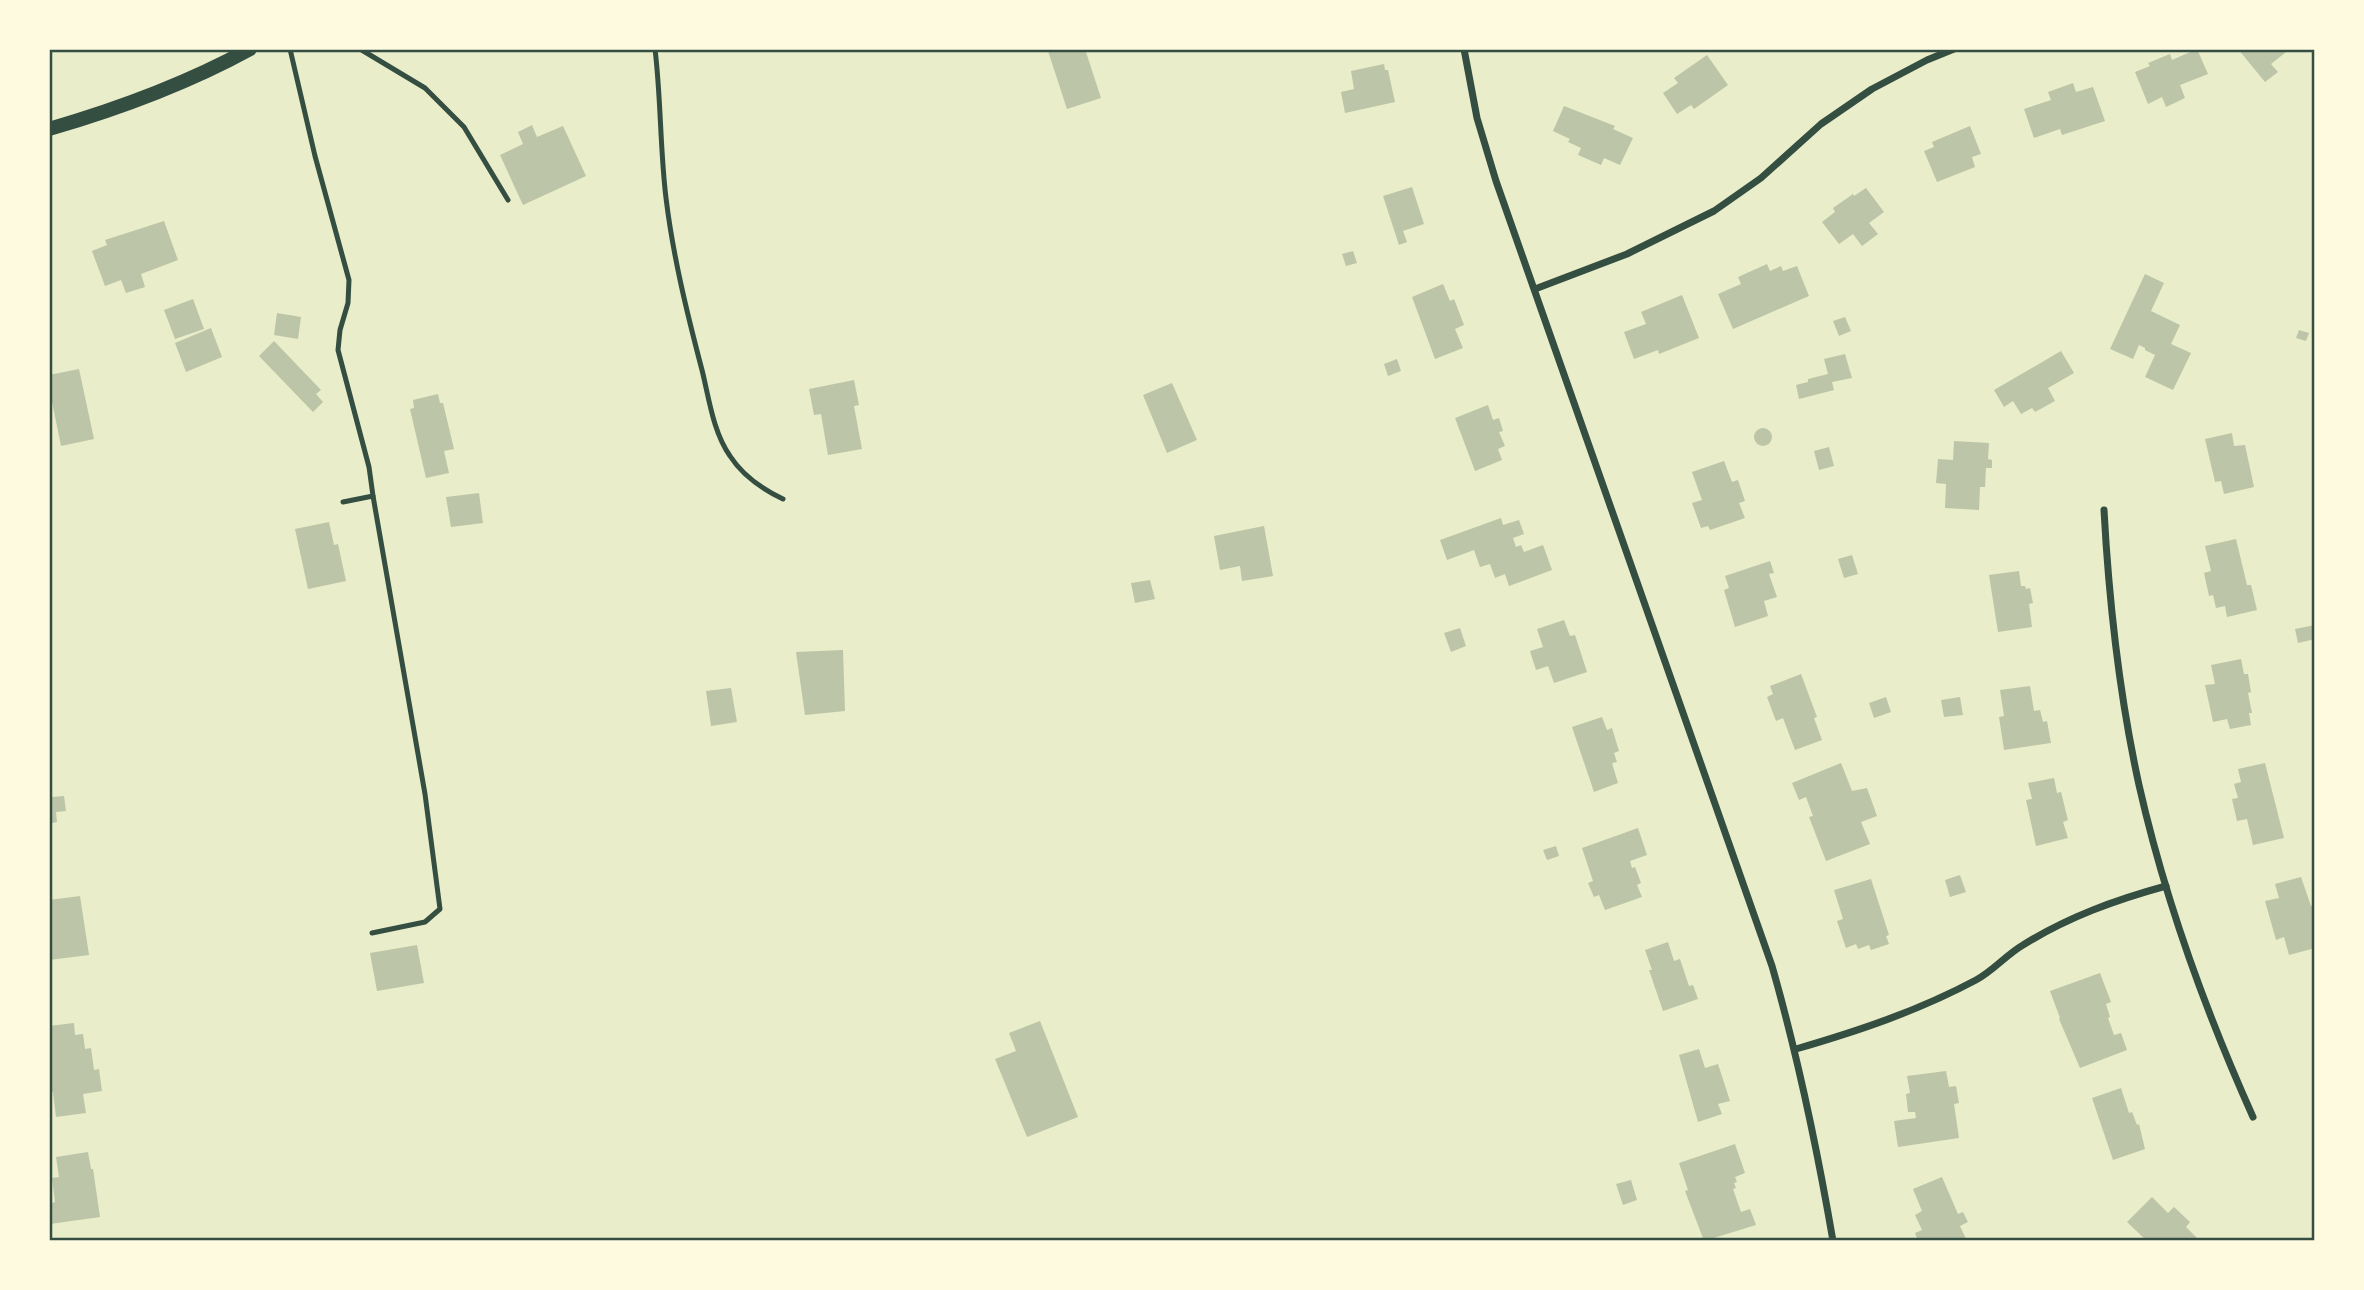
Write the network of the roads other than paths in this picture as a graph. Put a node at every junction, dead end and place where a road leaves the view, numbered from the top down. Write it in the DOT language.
graph roads {
  1 [pos="250,49"];
  2 [pos="290,49"];
  3 [pos="360,49"];
  4 [pos="655,49"];
  5 [pos="1464,49"];
  6 [pos="1954,49"];
  7 [pos="49,129"];
  8 [pos="508,200"];
  9 [pos="1535,289"];
  10 [pos="373,496"];
  11 [pos="783,499"];
  12 [pos="343,502"];
  13 [pos="2104,510"];
  14 [pos="2166,886"];
  15 [pos="372,933"];
  16 [pos="1796,1049"];
  17 [pos="2253,1117"];
  18 [pos="1833,1241"];
  1 -- 7 [label="main road"];
  2 -- 10 [label="lane"];
  3 -- 8 [label="lane"];
  4 -- 11 [label="lane"];
  5 -- 9 [label="street"];
  6 -- 9 [label="street"];
  9 -- 16 [label="street"];
  10 -- 12 [label="lane"];
  10 -- 15 [label="lane"];
  13 -- 14 [label="street"];
  14 -- 16 [label="street"];
  14 -- 17 [label="street"];
  16 -- 18 [label="street"];
}
